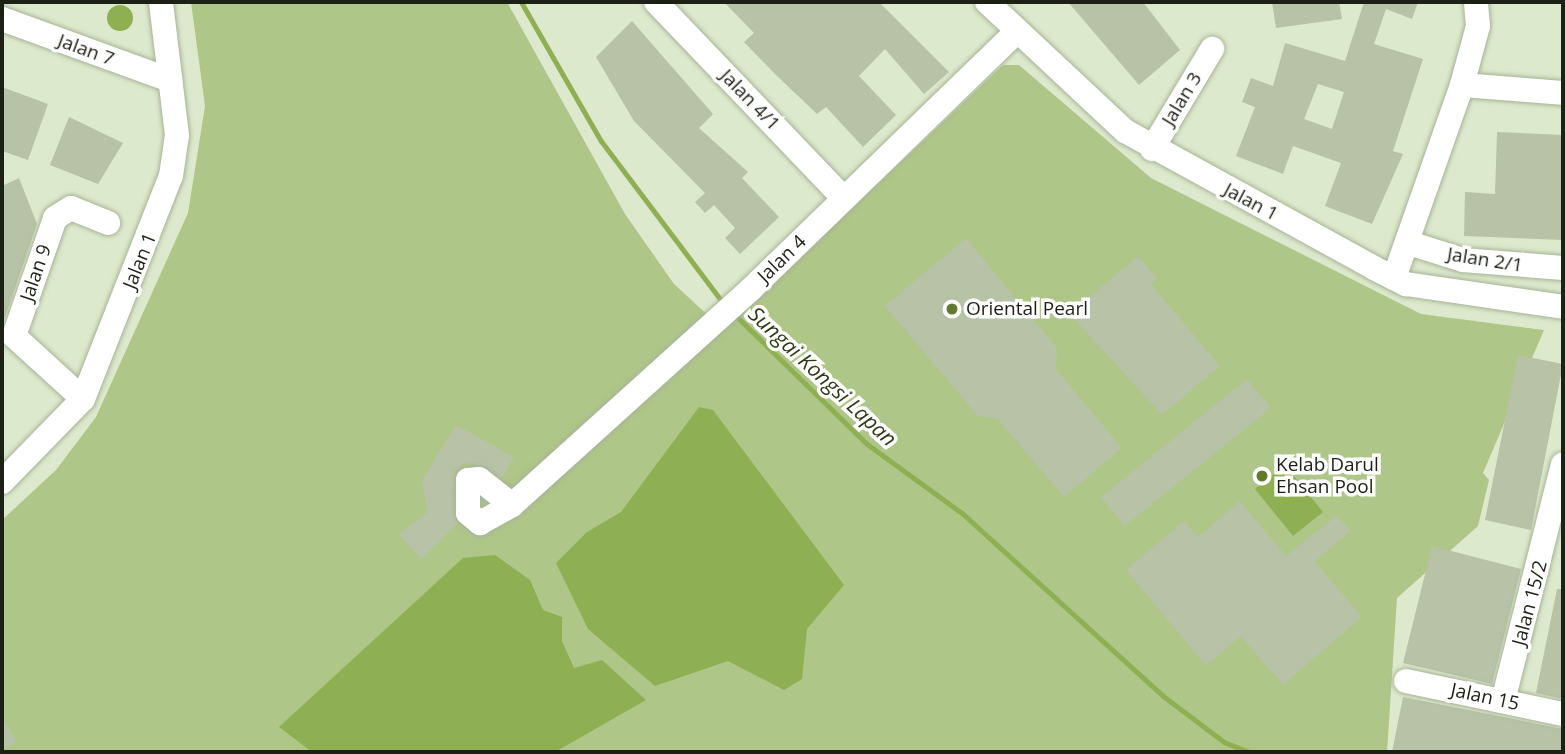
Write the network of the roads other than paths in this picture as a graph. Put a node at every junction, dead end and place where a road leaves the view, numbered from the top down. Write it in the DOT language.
graph roads {
  1 [pos="161,2"];
  2 [pos="656,2"];
  3 [pos="987,2"];
  4 [pos="1476,2"];
  5 [pos="2,19"];
  6 [pos="1015,33"];
  7 [pos="1212,49"];
  8 [pos="170,80"];
  9 [pos="1462,85"];
  10 [pos="1563,93"];
  11 [pos="1152,149"];
  12 [pos="838,205"];
  13 [pos="108,223"];
  14 [pos="1409,243"];
  15 [pos="1563,268"];
  16 [pos="1394,278"];
  17 [pos="1563,307"];
  18 [pos="83,399"];
  19 [pos="1563,464"];
  20 [pos="2,482"];
  21 [pos="512,505"];
  22 [pos="1406,681"];
  23 [pos="1503,701"];
  24 [pos="1563,714"];
  1 -- 8 [label="street, Jalan 1"];
  2 -- 12 [label="street, Jalan 4/1"];
  3 -- 6 [label="street, Jalan 1"];
  4 -- 9 [label="street"];
  5 -- 8 [label="street, Jalan 7"];
  6 -- 11 [label="street, Jalan 1"];
  6 -- 12 [label="street, Jalan 4"];
  7 -- 11 [label="street, Jalan 3"];
  8 -- 18 [label="street, Jalan 1"];
  9 -- 10 [label="street"];
  9 -- 14 [label="street"];
  11 -- 16 [label="street, Jalan 1"];
  12 -- 21 [label="street, Jalan 4"];
  13 -- 18 [label="street, Jalan 9"];
  14 -- 15 [label="street, Jalan 2/1"];
  14 -- 16 [label="street"];
  16 -- 17 [label="street, Jalan 1"];
  18 -- 20 [label="street, Jalan 1"];
  19 -- 23 [label="street, Jalan 15/2"];
  22 -- 23 [label="street, Jalan 15"];
  23 -- 24 [label="street, Jalan 15"];
}
